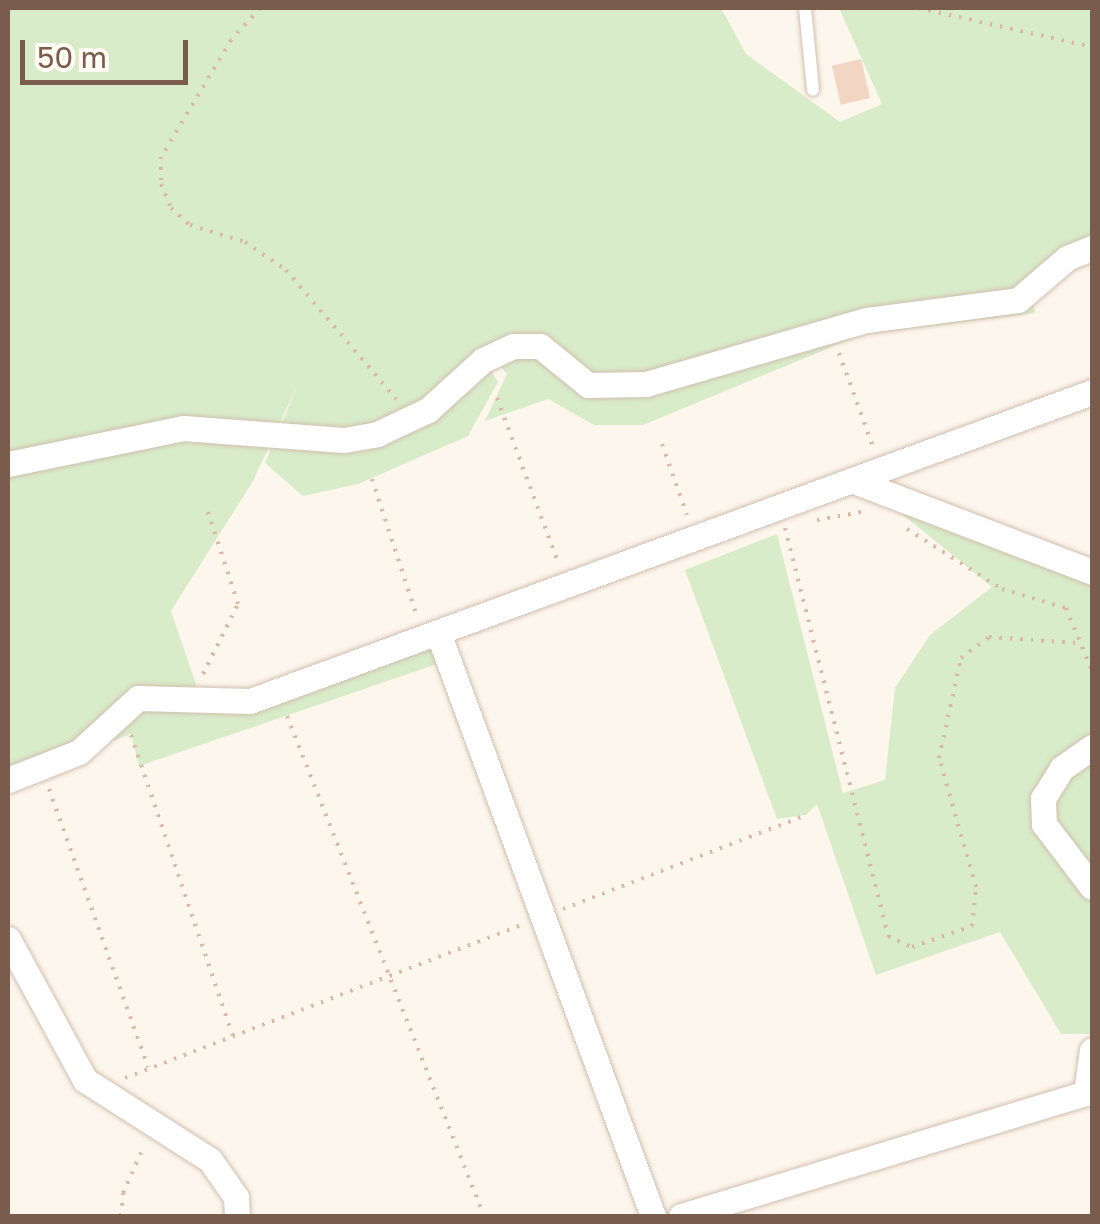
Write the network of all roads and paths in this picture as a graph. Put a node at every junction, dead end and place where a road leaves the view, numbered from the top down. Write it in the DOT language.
graph roads {
  1 [pos="260,8"];
  2 [pos="805,8"];
  3 [pos="918,8"];
  4 [pos="1092,48"];
  5 [pos="813,90"];
  6 [pos="1092,248"];
  7 [pos="837,348"];
  8 [pos="1092,392"];
  9 [pos="497,398"];
  10 [pos="414,417"];
  11 [pos="662,444"];
  12 [pos="8,464"];
  13 [pos="881,471"];
  14 [pos="372,479"];
  15 [pos="854,481"];
  16 [pos="780,509"];
  17 [pos="208,512"];
  18 [pos="884,518"];
  19 [pos="901,526"];
  20 [pos="696,540"];
  21 [pos="1092,572"];
  22 [pos="567,587"];
  23 [pos="432,637"];
  24 [pos="1079,643"];
  25 [pos="1092,672"];
  26 [pos="198,695"];
  27 [pos="123,712"];
  28 [pos="287,716"];
  29 [pos="1092,747"];
  30 [pos="42,770"];
  31 [pos="8,780"];
  32 [pos="806,815"];
  33 [pos="1092,886"];
  34 [pos="545,916"];
  35 [pos="11,951"];
  36 [pos="387,977"];
  37 [pos="233,1036"];
  38 [pos="1092,1050"];
  39 [pos="149,1069"];
  40 [pos="97,1089"];
  41 [pos="1089,1092"];
  42 [pos="153,1124"];
  43 [pos="121,1216"];
  44 [pos="237,1216"];
  45 [pos="484,1216"];
  46 [pos="653,1216"];
  47 [pos="681,1216"];
  1 -- 10 [label="path"];
  2 -- 5 [label="lane"];
  3 -- 4 [label="path"];
  6 -- 10 [label="street"];
  7 -- 13 [label="path"];
  8 -- 13 [label="street"];
  9 -- 22 [label="path"];
  10 -- 12 [label="street"];
  11 -- 20 [label="path"];
  13 -- 15 [label="street"];
  14 -- 23 [label="path"];
  15 -- 16 [label="street"];
  15 -- 21 [label="street"];
  16 -- 18 [label="path"];
  16 -- 20 [label="street"];
  16 -- 24 [label="path"];
  17 -- 26 [label="path"];
  19 -- 24 [label="path"];
  20 -- 22 [label="street"];
  22 -- 23 [label="street"];
  23 -- 26 [label="street"];
  23 -- 34 [label="street"];
  24 -- 25 [label="path"];
  26 -- 27 [label="street"];
  27 -- 30 [label="street"];
  27 -- 37 [label="path"];
  28 -- 36 [label="path"];
  29 -- 33 [label="street"];
  30 -- 31 [label="street"];
  30 -- 39 [label="path"];
  32 -- 34 [label="path"];
  34 -- 36 [label="path"];
  34 -- 46 [label="street"];
  35 -- 40 [label="street"];
  36 -- 37 [label="path"];
  36 -- 45 [label="path"];
  37 -- 39 [label="path"];
  38 -- 41 [label="street"];
  39 -- 40 [label="path"];
  40 -- 42 [label="street"];
  41 -- 47 [label="street"];
  42 -- 43 [label="path"];
  42 -- 44 [label="street"];
}
